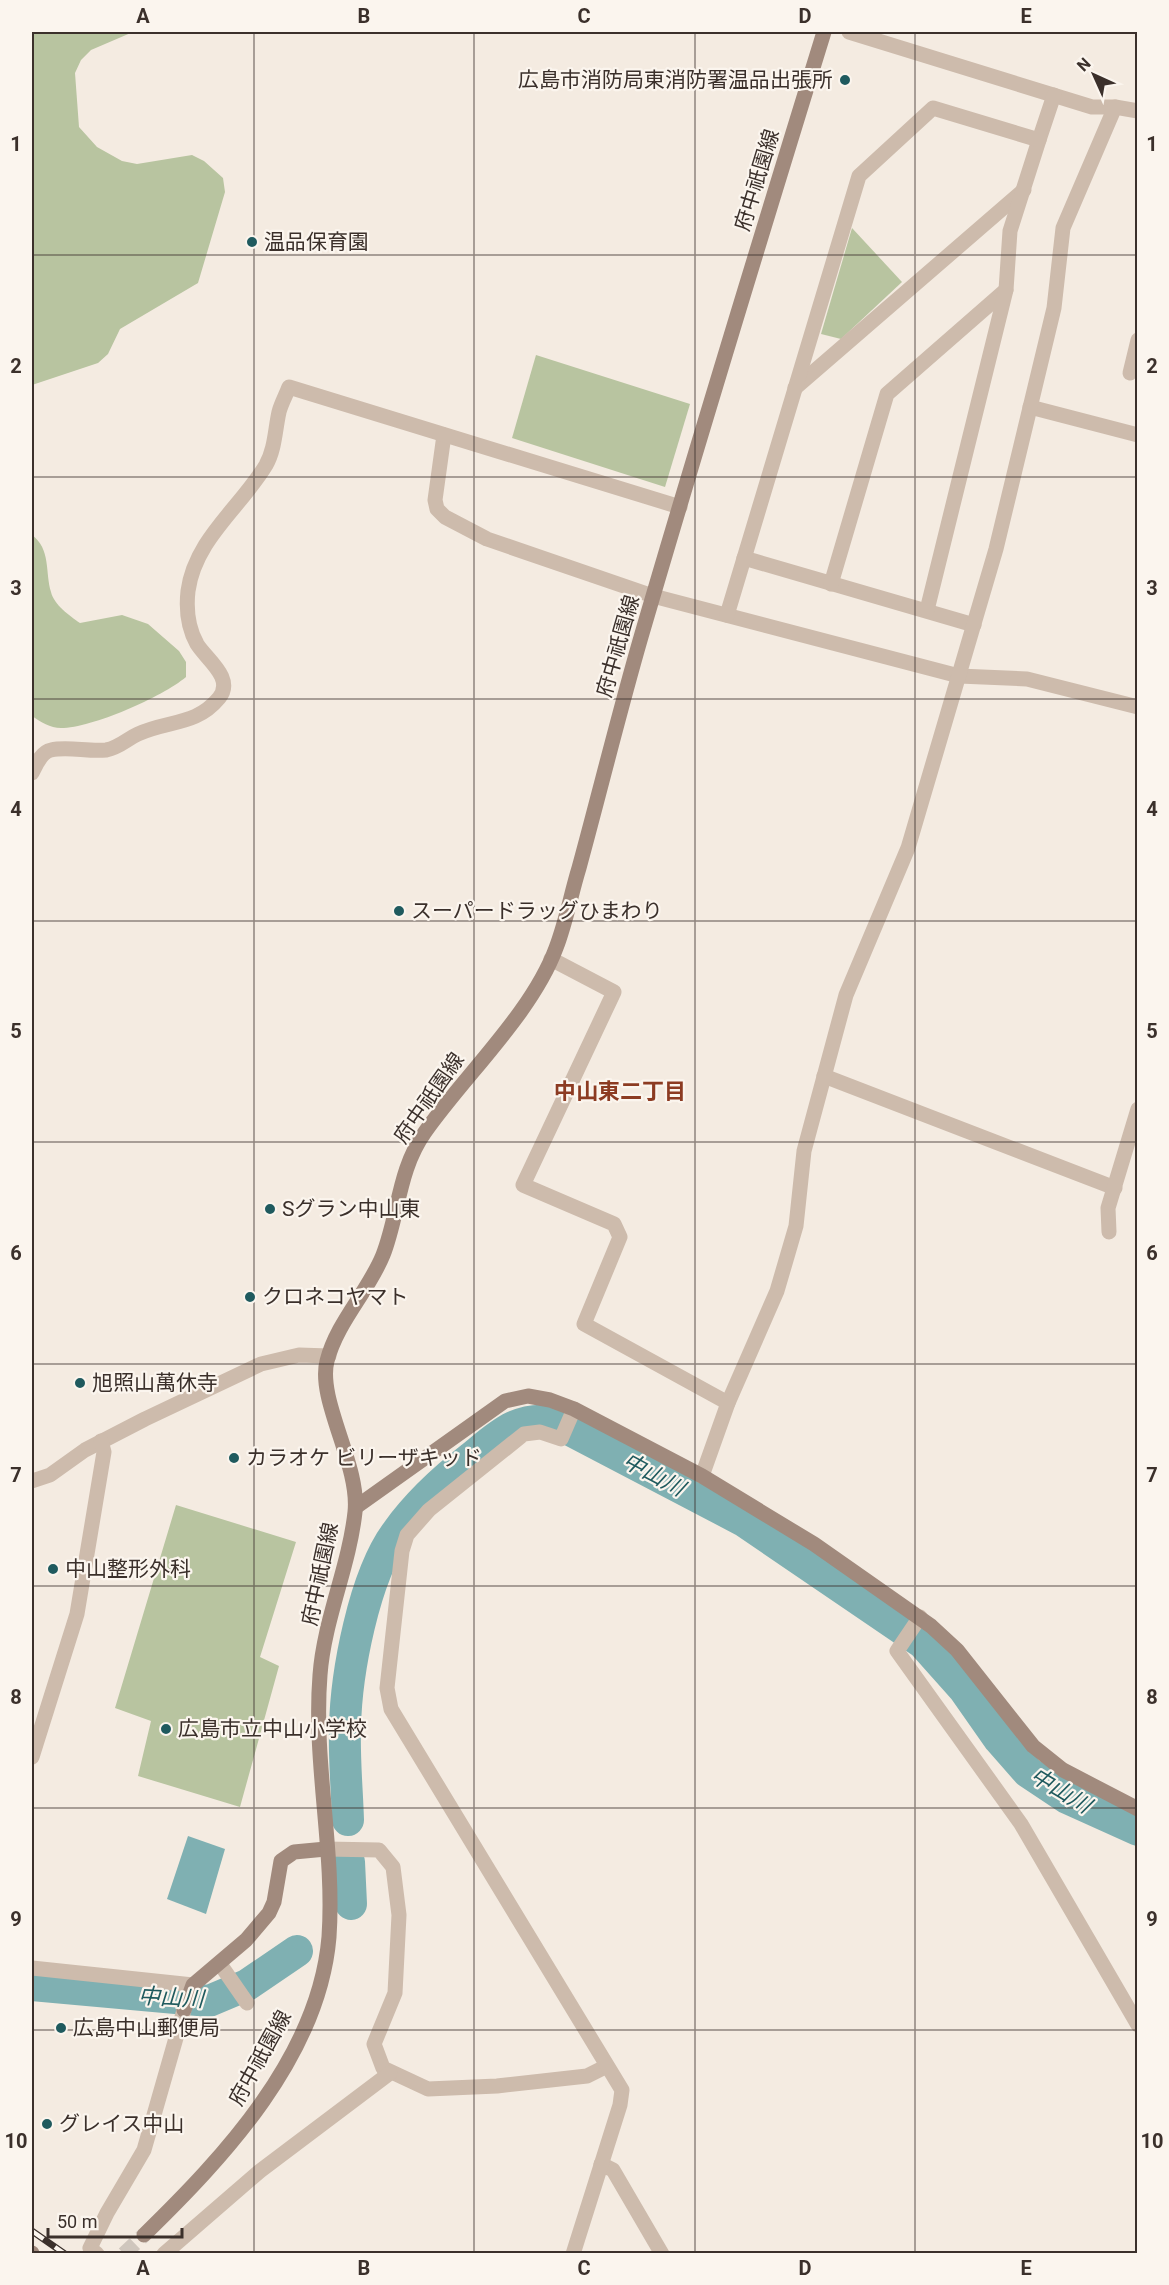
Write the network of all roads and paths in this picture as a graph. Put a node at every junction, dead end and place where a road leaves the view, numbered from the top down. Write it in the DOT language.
graph roads {
  1 [pos="824,32"];
  2 [pos="849,32"];
  3 [pos="1054,95"];
  4 [pos="1115,106"];
  5 [pos="1137,111"];
  6 [pos="1040,140"];
  7 [pos="1024,189"];
  8 [pos="1006,290"];
  9 [pos="1137,340"];
  10 [pos="1130,373"];
  11 [pos="795,388"];
  12 [pos="1030,407"];
  13 [pos="444,435"];
  14 [pos="1137,435"];
  15 [pos="680,507"];
  16 [pos="744,558"];
  17 [pos="831,584"];
  18 [pos="653,596"];
  19 [pos="927,610"];
  20 [pos="727,615"];
  21 [pos="974,625"];
  22 [pos="959,676"];
  23 [pos="1137,707"];
  24 [pos="32,773"];
  25 [pos="552,959"];
  26 [pos="824,1076"];
  27 [pos="1137,1109"];
  28 [pos="1115,1188"];
  29 [pos="1109,1232"];
  30 [pos="329,1356"];
  31 [pos="728,1403"];
  32 [pos="573,1412"];
  33 [pos="101,1441"];
  34 [pos="702,1476"];
  35 [pos="32,1481"];
  36 [pos="356,1507"];
  37 [pos="920,1617"];
  38 [pos="37,1720"];
  39 [pos="32,1757"];
  40 [pos="1137,1809"];
  41 [pos="326,1849"];
  42 [pos="220,1964"];
  43 [pos="32,1968"];
  44 [pos="192,1987"];
  45 [pos="246,2000"];
  46 [pos="184,2010"];
  47 [pos="1137,2025"];
  48 [pos="607,2066"];
  49 [pos="390,2073"];
  50 [pos="601,2164"];
  51 [pos="144,2235"];
  52 [pos="97,2253"];
  53 [pos="164,2253"];
  54 [pos="573,2253"];
  55 [pos="662,2253"];
  1 -- 15 [label="main road, 府中祇園線"];
  2 -- 3 [label="street"];
  3 -- 4 [label="street"];
  3 -- 6 [label="street"];
  4 -- 5 [label="street"];
  4 -- 12 [label="street"];
  6 -- 7 [label="street"];
  6 -- 11 [label="street"];
  7 -- 8 [label="street"];
  7 -- 11 [label="street"];
  8 -- 17 [label="street"];
  8 -- 19 [label="street"];
  9 -- 10 [label="street"];
  11 -- 16 [label="street"];
  12 -- 14 [label="street"];
  12 -- 21 [label="street"];
  13 -- 15 [label="street"];
  13 -- 18 [label="street"];
  13 -- 24 [label="street"];
  15 -- 18 [label="main road, 府中祇園線"];
  16 -- 17 [label="street"];
  16 -- 20 [label="street"];
  17 -- 19 [label="street"];
  18 -- 20 [label="street"];
  18 -- 25 [label="main road, 府中祇園線"];
  19 -- 21 [label="street"];
  20 -- 22 [label="street"];
  21 -- 22 [label="street"];
  22 -- 23 [label="street"];
  22 -- 26 [label="street"];
  25 -- 30 [label="main road, 府中祇園線"];
  25 -- 31 [label="street"];
  26 -- 28 [label="street"];
  26 -- 31 [label="street"];
  27 -- 28 [label="street"];
  28 -- 29 [label="street"];
  30 -- 33 [label="street"];
  30 -- 36 [label="main road, 府中祇園線"];
  31 -- 34 [label="street"];
  32 -- 34 [label="main road"];
  32 -- 36 [label="main road"];
  32 -- 48 [label="street"];
  33 -- 35 [label="street"];
  33 -- 38 [label="street"];
  34 -- 37 [label="main road"];
  36 -- 41 [label="main road, 府中祇園線"];
  37 -- 40 [label="main road"];
  37 -- 47 [label="street"];
  38 -- 39 [label="street"];
  41 -- 42 [label="main road"];
  41 -- 49 [label="street"];
  41 -- 51 [label="main road, 府中祇園線"];
  42 -- 44 [label="main road"];
  42 -- 45 [label="street"];
  43 -- 44 [label="street"];
  44 -- 46 [label="main road"];
  46 -- 52 [label="street"];
  48 -- 49 [label="street"];
  48 -- 50 [label="street"];
  49 -- 53 [label="street"];
  50 -- 54 [label="street"];
  50 -- 55 [label="street"];
}
